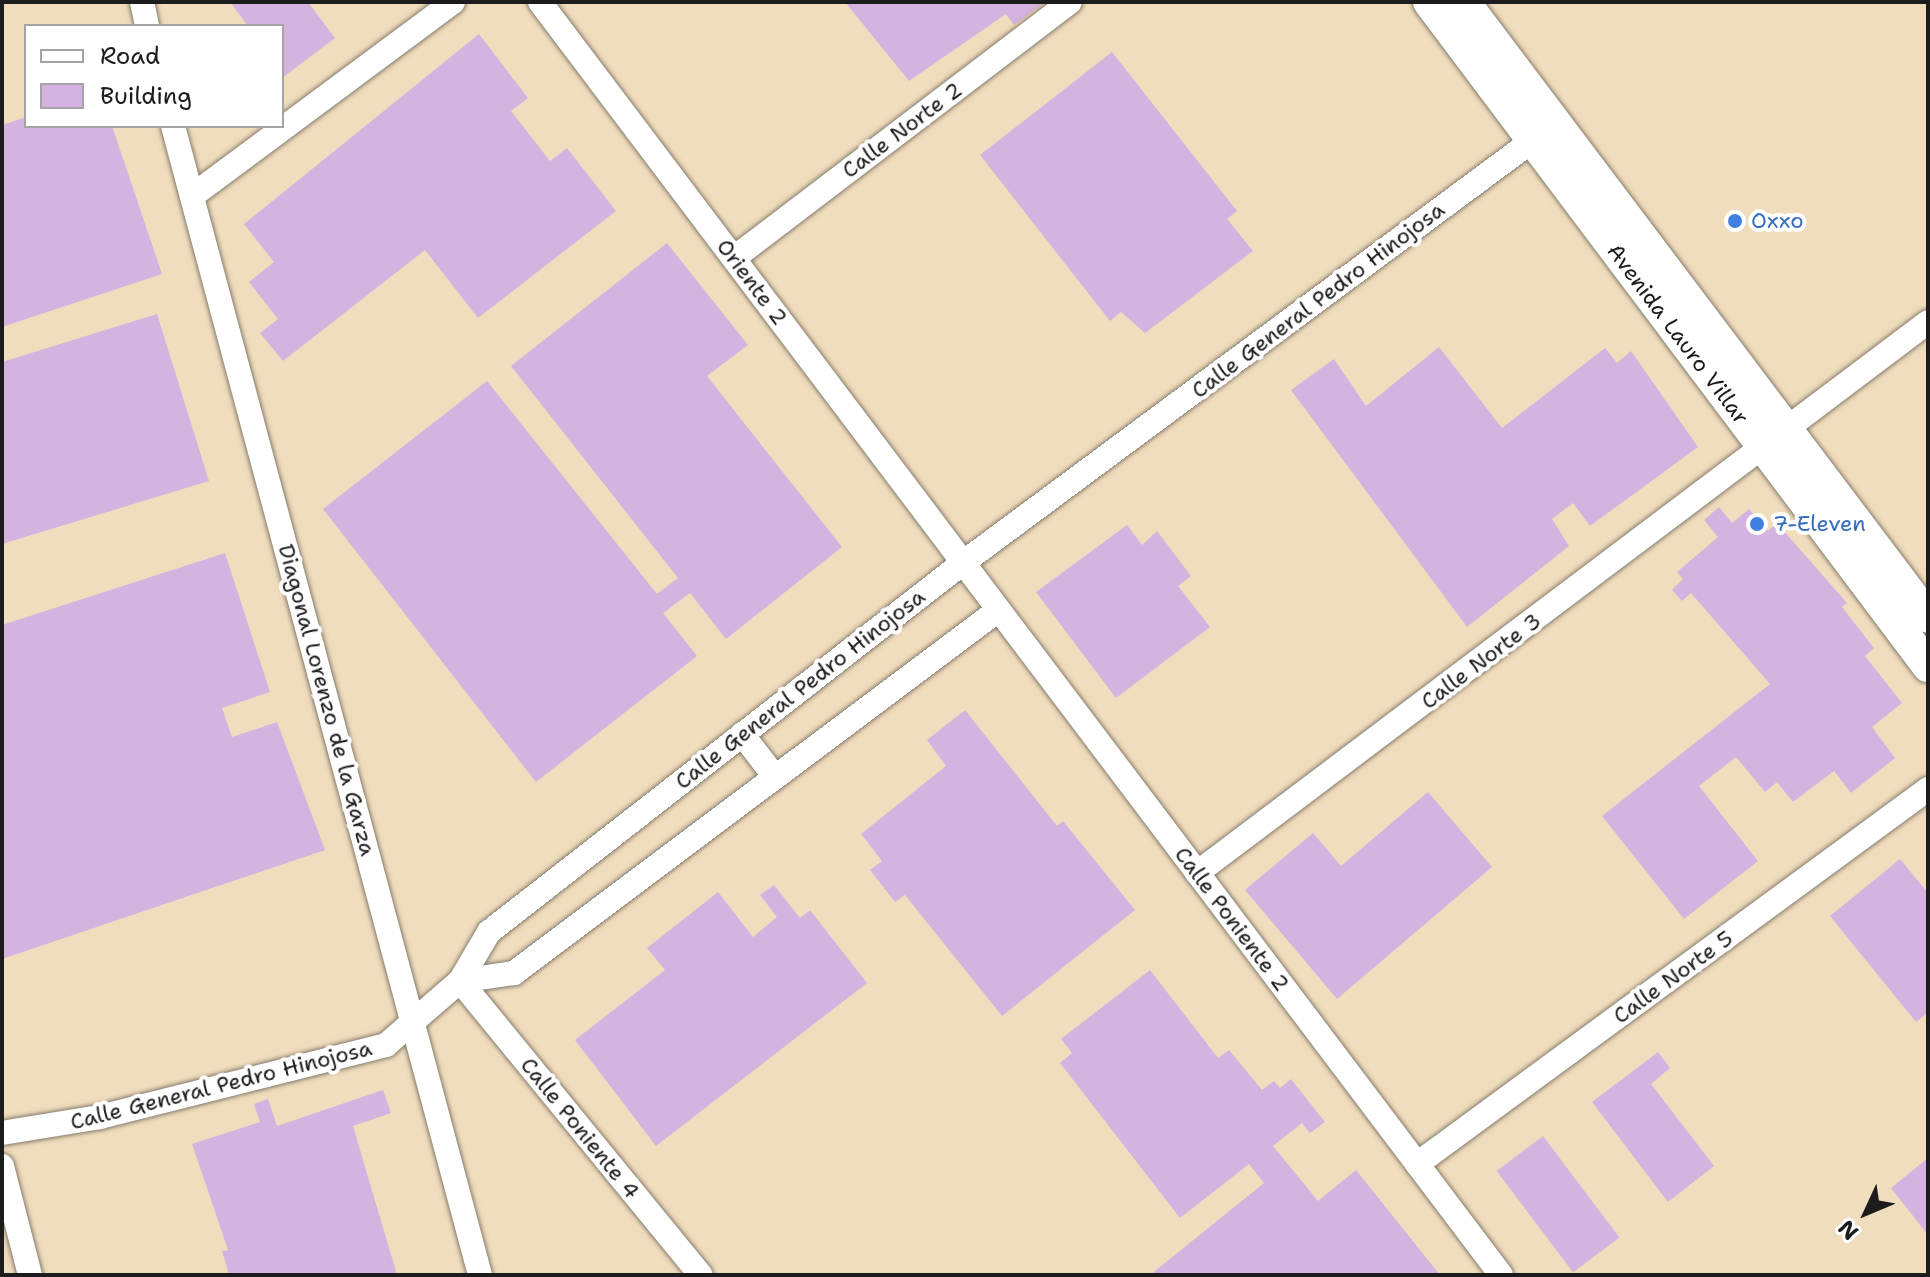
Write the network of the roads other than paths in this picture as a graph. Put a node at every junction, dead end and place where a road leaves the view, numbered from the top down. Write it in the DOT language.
graph roads {
  1 [pos="142,2"];
  2 [pos="453,2"];
  3 [pos="540,2"];
  4 [pos="1070,2"];
  5 [pos="1429,2"];
  6 [pos="1464,2"];
  7 [pos="147,24"];
  8 [pos="174,128"];
  9 [pos="283,128"];
  10 [pos="284,128"];
  11 [pos="1544,132"];
  12 [pos="192,196"];
  13 [pos="734,258"];
  14 [pos="1928,322"];
  15 [pos="1776,440"];
  16 [pos="964,562"];
  17 [pos="997,611"];
  18 [pos="1928,617"];
  19 [pos="1928,666"];
  20 [pos="742,734"];
  21 [pos="775,777"];
  22 [pos="1928,789"];
  23 [pos="1197,873"];
  24 [pos="460,981"];
  25 [pos="415,1023"];
  26 [pos="2,1133"];
  27 [pos="1417,1164"];
  28 [pos="2,1166"];
  29 [pos="30,1275"];
  30 [pos="480,1275"];
  31 [pos="701,1275"];
  32 [pos="1501,1275"];
  1 -- 7 [label="street"];
  2 -- 10 [label="street"];
  3 -- 13 [label="street, Oriente 2"];
  4 -- 13 [label="street, Calle Norte 2"];
  5 -- 11 [label="main road, Avenida Lauro Villar"];
  6 -- 11 [label="main road, Avenida Lauro Villar"];
  8 -- 12 [label="street, Diagonal Lorenzo de la Garza"];
  9 -- 12 [label="street"];
  11 -- 15 [label="main road, Avenida Lauro Villar"];
  11 -- 16 [label="street, Calle General Pedro Hinojosa"];
  12 -- 25 [label="street, Diagonal Lorenzo de la Garza"];
  13 -- 16 [label="street, Oriente 2"];
  14 -- 15 [label="street, Calle Norte 3"];
  15 -- 18 [label="main road, Avenida Lauro Villar"];
  15 -- 19 [label="main road, Avenida Lauro Villar"];
  15 -- 23 [label="street, Calle Norte 3"];
  16 -- 17 [label="street, Calle Poniente 2"];
  16 -- 20 [label="street, Calle General Pedro Hinojosa"];
  17 -- 21 [label="street"];
  17 -- 23 [label="street, Calle Poniente 2"];
  20 -- 21 [label="street"];
  20 -- 24 [label="street, Calle General Pedro Hinojosa"];
  21 -- 24 [label="street"];
  22 -- 27 [label="street, Calle Norte 5"];
  23 -- 27 [label="street, Calle Poniente 2"];
  24 -- 25 [label="street, Calle General Pedro Hinojosa"];
  24 -- 31 [label="street, Calle Poniente 4"];
  25 -- 26 [label="street, Calle General Pedro Hinojosa"];
  25 -- 30 [label="street, Diagonal Lorenzo de la Garza"];
  27 -- 32 [label="street, Calle Poniente 2"];
  28 -- 29 [label="street"];
}
